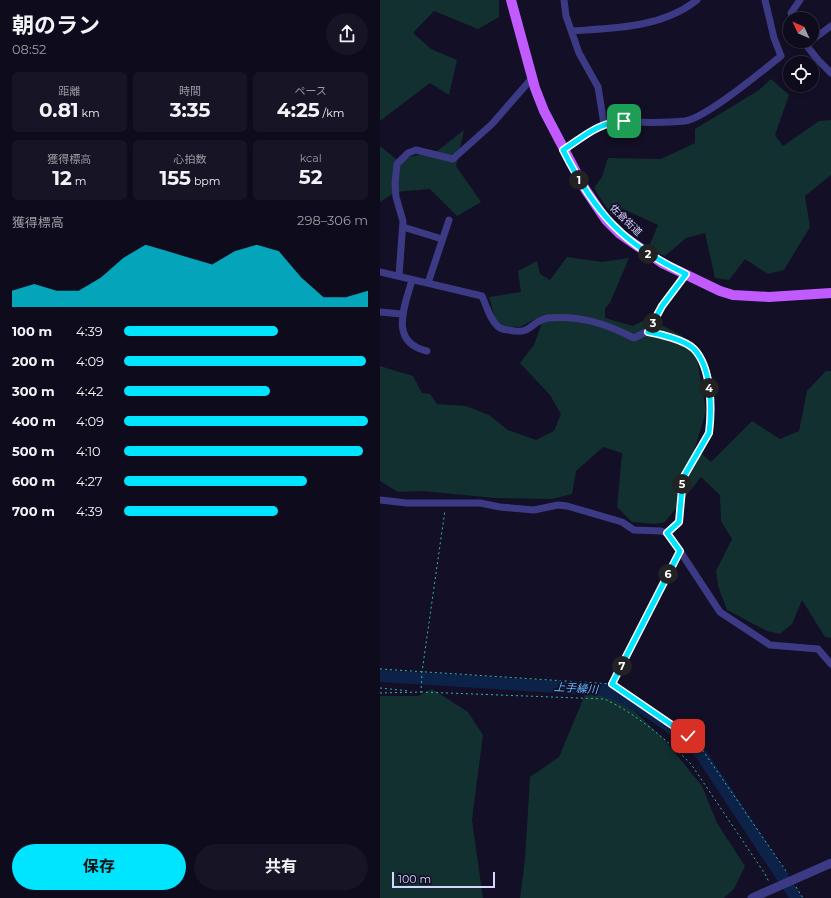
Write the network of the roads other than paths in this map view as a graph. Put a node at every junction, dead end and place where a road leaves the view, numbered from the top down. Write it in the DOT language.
graph roads {
  1 [pos="511,0"];
  2 [pos="564,0"];
  3 [pos="697,0"];
  4 [pos="765,0"];
  5 [pos="800,0"];
  6 [pos="792,12"];
  7 [pos="831,26"];
  8 [pos="572,31"];
  9 [pos="819,34"];
  10 [pos="813,48"];
  11 [pos="831,72"];
  12 [pos="533,77"];
  13 [pos="604,124"];
  14 [pos="563,150"];
  15 [pos="449,220"];
  16 [pos="403,227"];
  17 [pos="442,239"];
  18 [pos="380,272"];
  19 [pos="686,274"];
  20 [pos="399,276"];
  21 [pos="412,280"];
  22 [pos="428,283"];
  23 [pos="831,293"];
  24 [pos="380,312"];
  25 [pos="402,314"];
  26 [pos="648,332"];
  27 [pos="427,352"];
  28 [pos="380,500"];
  29 [pos="667,533"];
  30 [pos="831,664"];
  31 [pos="831,863"];
  32 [pos="752,898"];
  1 -- 12 [label="main road, 佐倉街道"];
  2 -- 8 [label="street"];
  3 -- 8 [label="street"];
  4 -- 13 [label="street"];
  5 -- 6 [label="street"];
  7 -- 9 [label="street"];
  8 -- 13 [label="street"];
  10 -- 11 [label="street"];
  12 -- 14 [label="main road, 佐倉街道"];
  12 -- 16 [label="street"];
  13 -- 14 [label="street"];
  14 -- 19 [label="main road, 佐倉街道"];
  15 -- 17 [label="street"];
  16 -- 17 [label="street"];
  16 -- 20 [label="street"];
  17 -- 22 [label="street"];
  18 -- 20 [label="street"];
  19 -- 23 [label="main road, 佐倉街道"];
  19 -- 26 [label="street"];
  20 -- 21 [label="street"];
  21 -- 22 [label="street"];
  21 -- 25 [label="street"];
  22 -- 26 [label="street"];
  24 -- 25 [label="street"];
  25 -- 27 [label="street"];
  26 -- 29 [label="lane"];
  28 -- 29 [label="street"];
  29 -- 30 [label="street"];
  31 -- 32 [label="street"];
}
